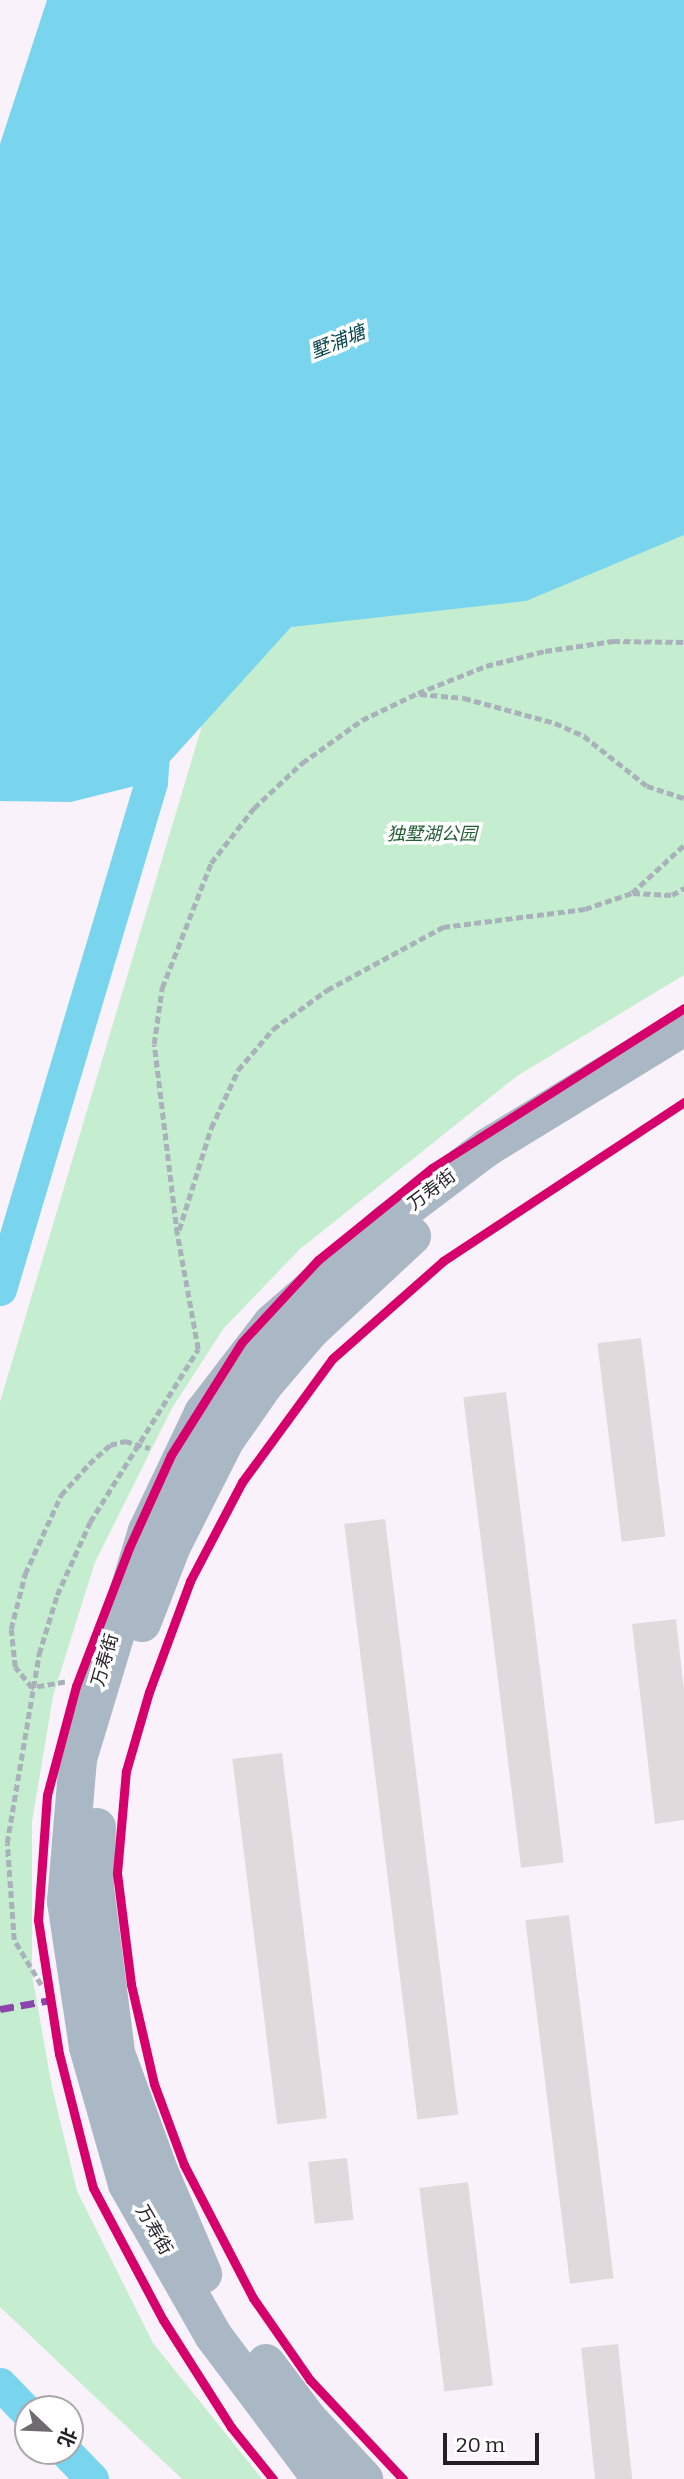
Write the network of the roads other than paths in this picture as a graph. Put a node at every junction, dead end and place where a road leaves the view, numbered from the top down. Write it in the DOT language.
graph roads {
  1 [pos="684,1027"];
  2 [pos="684,1058"];
  3 [pos="321,2479"];
  4 [pos="364,2479"];
  1 -- 3 [label="street, 万寿街"];
  2 -- 4 [label="street, 万寿街"];
}
